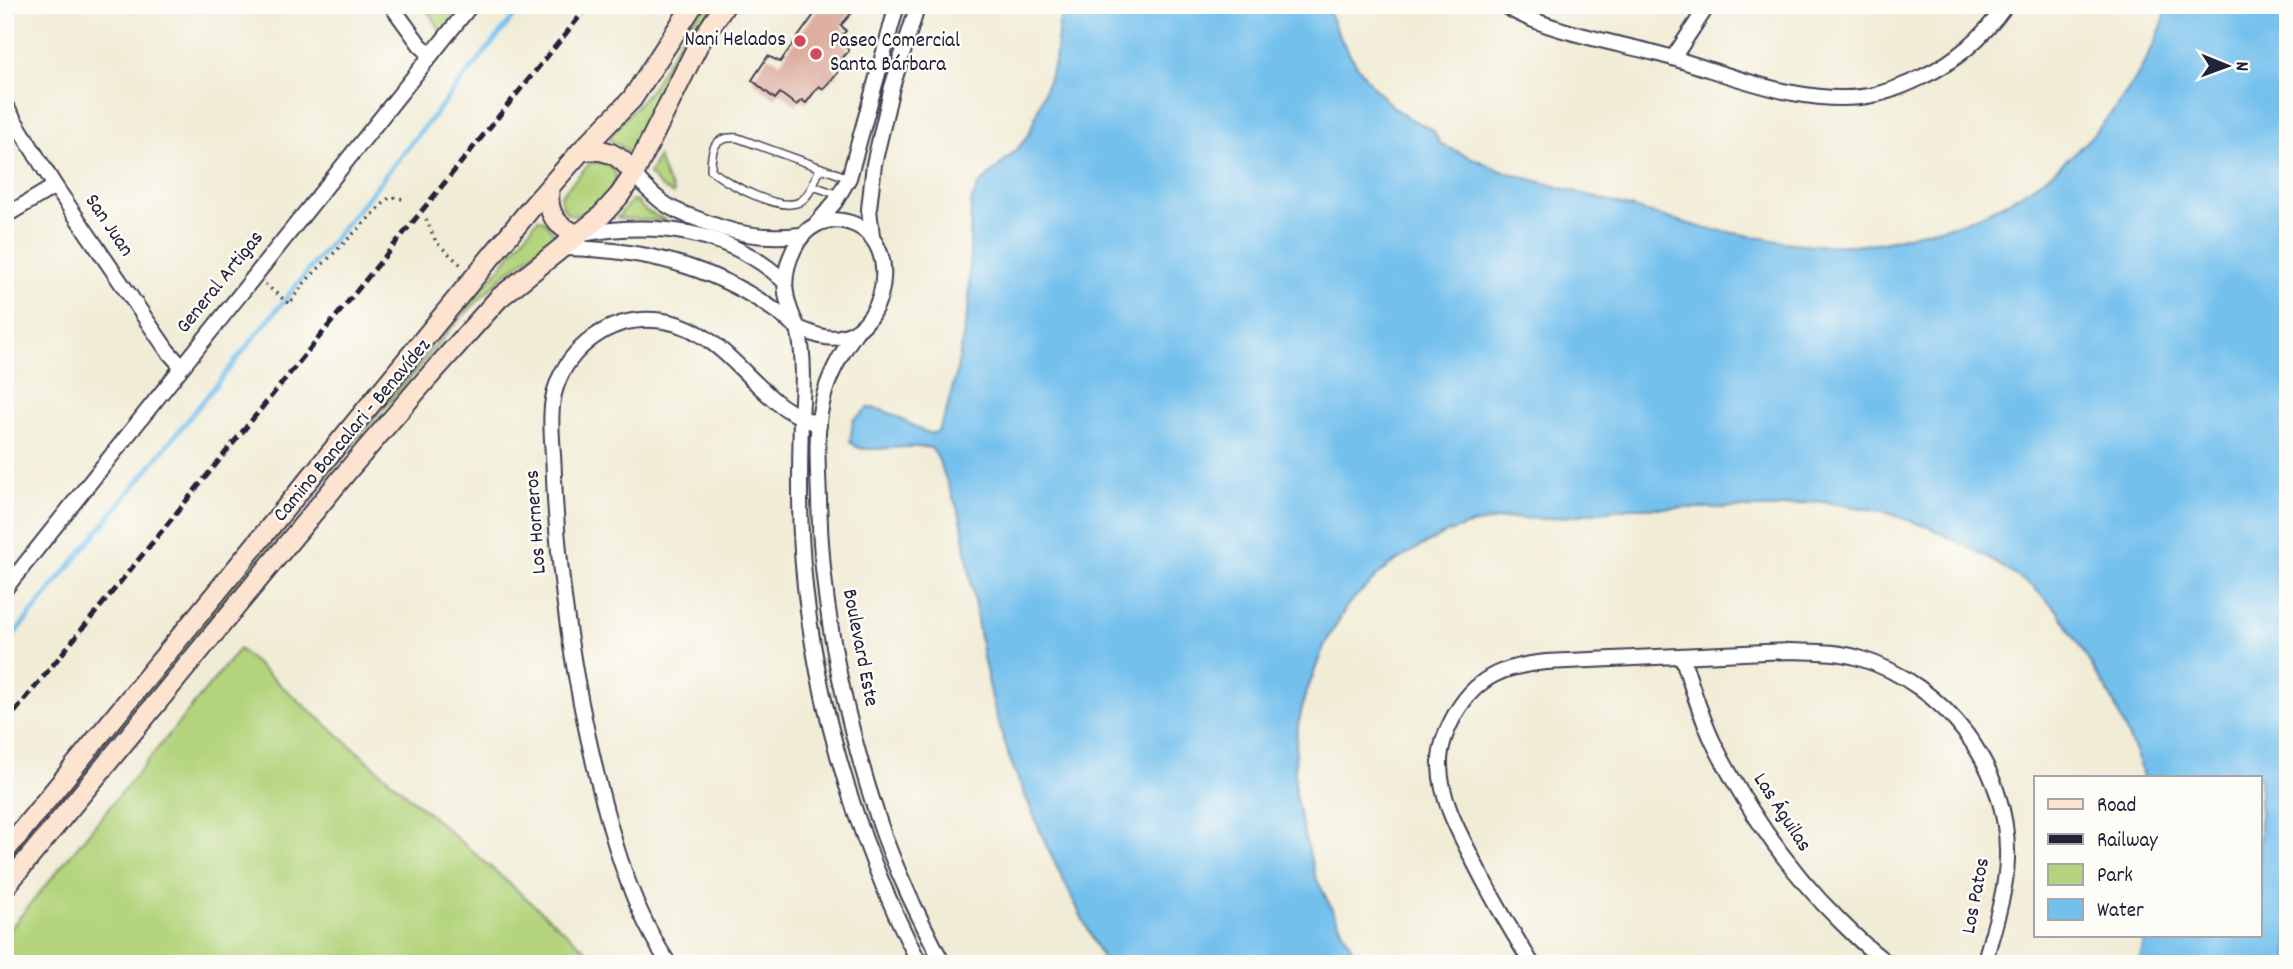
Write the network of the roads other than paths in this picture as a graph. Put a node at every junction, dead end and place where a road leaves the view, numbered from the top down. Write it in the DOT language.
graph roads {
  1 [pos="391,5"];
  2 [pos="471,5"];
  3 [pos="693,5"];
  4 [pos="725,5"];
  5 [pos="897,5"];
  6 [pos="918,5"];
  7 [pos="1504,5"];
  8 [pos="1708,5"];
  9 [pos="2006,5"];
  10 [pos="431,55"];
  11 [pos="1673,58"];
  12 [pos="5,105"];
  13 [pos="581,151"];
  14 [pos="820,168"];
  15 [pos="634,174"];
  16 [pos="849,178"];
  17 [pos="55,186"];
  18 [pos="813,186"];
  19 [pos="870,188"];
  20 [pos="549,190"];
  21 [pos="839,195"];
  22 [pos="5,216"];
  23 [pos="815,225"];
  24 [pos="579,235"];
  25 [pos="801,235"];
  26 [pos="872,236"];
  27 [pos="562,248"];
  28 [pos="784,281"];
  29 [pos="798,328"];
  30 [pos="856,332"];
  31 [pos="181,366"];
  32 [pos="801,418"];
  33 [pos="819,425"];
  34 [pos="5,589"];
  35 [pos="1682,656"];
  36 [pos="843,690"];
  37 [pos="824,694"];
  38 [pos="5,851"];
  39 [pos="5,887"];
  40 [pos="933,944"];
  41 [pos="917,959"];
  42 [pos="669,964"];
  43 [pos="943,964"];
  44 [pos="1532,964"];
  45 [pos="1889,964"];
  46 [pos="1983,964"];
  1 -- 10 [label="street"];
  2 -- 10 [label="street, General Artigas"];
  3 -- 13 [label="main road, Camino Bancalari - Benavídez"];
  4 -- 15 [label="main road, Camino Bancalari - Benavídez"];
  5 -- 16 [label="street"];
  6 -- 19 [label="street"];
  7 -- 11 [label="street"];
  8 -- 11 [label="street"];
  9 -- 11 [label="street"];
  10 -- 31 [label="street, General Artigas"];
  12 -- 17 [label="street, San Juan"];
  13 -- 15 [label="main road"];
  13 -- 20 [label="main road, Camino Bancalari - Benavídez"];
  14 -- 16 [label="lane"];
  14 -- 18 [label="lane"];
  14 -- 18 [label="lane"];
  15 -- 24 [label="main road, Camino Bancalari - Benavídez"];
  15 -- 25 [label="street"];
  16 -- 19 [label="street"];
  16 -- 21 [label="street"];
  17 -- 22 [label="street"];
  17 -- 31 [label="street, San Juan"];
  18 -- 21 [label="lane"];
  19 -- 26 [label="street"];
  20 -- 24 [label="main road"];
  20 -- 38 [label="main road, Camino Bancalari - Benavídez"];
  21 -- 23 [label="street"];
  23 -- 25 [label="street"];
  23 -- 26 [label="street"];
  24 -- 27 [label="main road, Camino Bancalari - Benavídez"];
  24 -- 28 [label="street"];
  25 -- 28 [label="street"];
  26 -- 30 [label="street"];
  27 -- 29 [label="street"];
  27 -- 39 [label="main road, Camino Bancalari - Benavídez"];
  28 -- 29 [label="street"];
  29 -- 30 [label="street"];
  29 -- 32 [label="street, Boulevard Este"];
  30 -- 33 [label="street, Boulevard Este"];
  31 -- 34 [label="street, General Artigas"];
  32 -- 33 [label="street, Los Horneros"];
  32 -- 37 [label="street, Boulevard Este"];
  32 -- 42 [label="street, Los Horneros"];
  33 -- 36 [label="street, Boulevard Este"];
  35 -- 44 [label="street, Los Patos"];
  35 -- 45 [label="street, Las Águilas"];
  35 -- 46 [label="street, Los Patos"];
  36 -- 37 [label="street"];
  36 -- 40 [label="street, Boulevard Este"];
  37 -- 41 [label="street, Boulevard Este"];
  40 -- 41 [label="street"];
  40 -- 43 [label="street, Boulevard Este"];
}
